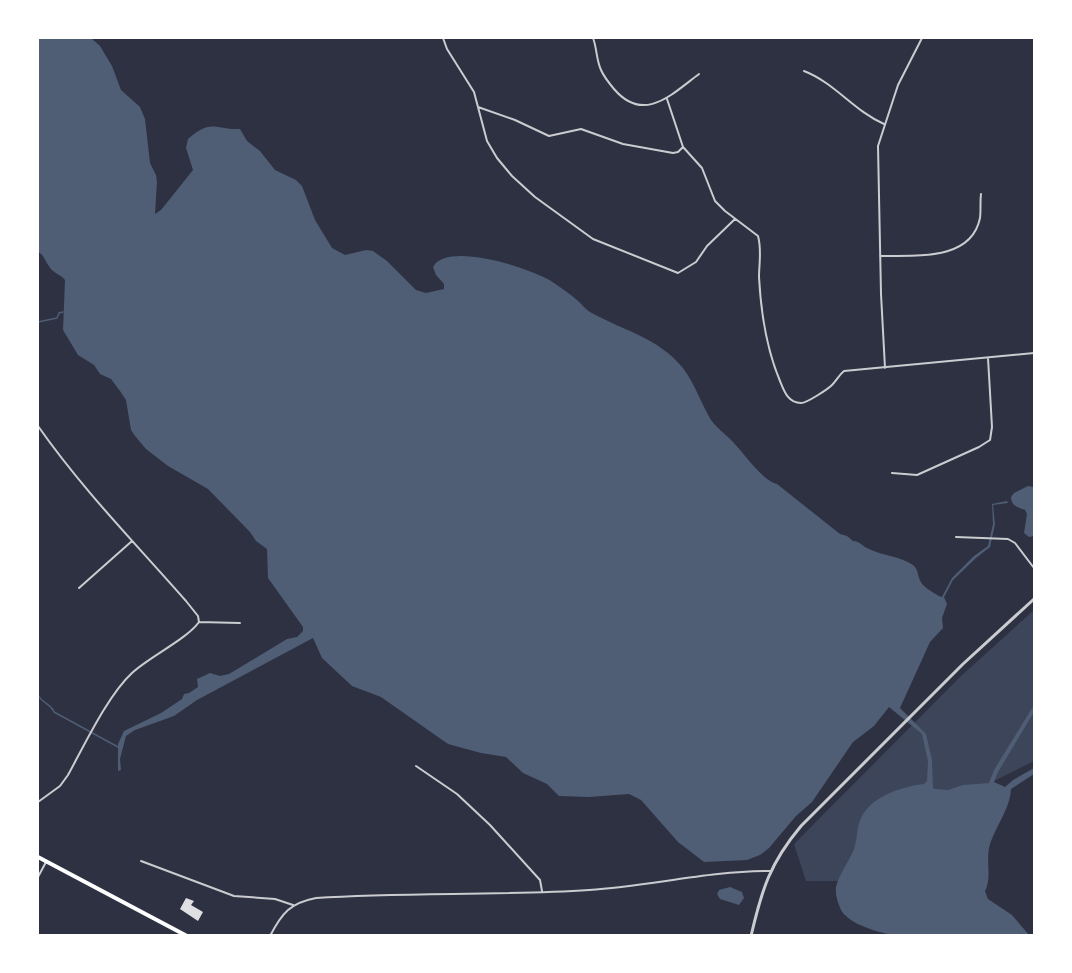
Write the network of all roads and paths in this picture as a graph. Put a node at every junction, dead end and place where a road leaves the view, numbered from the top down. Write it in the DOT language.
graph roads {
  1 [pos="443,38"];
  2 [pos="593,38"];
  3 [pos="922,38"];
  4 [pos="804,71"];
  5 [pos="699,74"];
  6 [pos="667,99"];
  7 [pos="478,107"];
  8 [pos="884,124"];
  9 [pos="683,147"];
  10 [pos="981,194"];
  11 [pos="735,219"];
  12 [pos="880,256"];
  13 [pos="1035,353"];
  14 [pos="988,358"];
  15 [pos="885,368"];
  16 [pos="38,426"];
  17 [pos="892,473"];
  18 [pos="956,537"];
  19 [pos="132,541"];
  20 [pos="1035,567"];
  21 [pos="79,588"];
  22 [pos="1035,599"];
  23 [pos="199,622"];
  24 [pos="240,623"];
  25 [pos="416,766"];
  26 [pos="38,802"];
  27 [pos="38,857"];
  28 [pos="141,861"];
  29 [pos="46,862"];
  30 [pos="770,871"];
  31 [pos="38,877"];
  32 [pos="542,891"];
  33 [pos="292,905"];
  34 [pos="187,936"];
  35 [pos="270,936"];
  36 [pos="751,936"];
  1 -- 7 [label="street"];
  2 -- 6 [label="street"];
  3 -- 8 [label="street"];
  4 -- 8 [label="street"];
  5 -- 6 [label="street"];
  6 -- 9 [label="street"];
  7 -- 9 [label="street"];
  7 -- 11 [label="street"];
  8 -- 12 [label="street"];
  9 -- 11 [label="street"];
  10 -- 12 [label="street"];
  11 -- 15 [label="street"];
  12 -- 15 [label="street"];
  13 -- 14 [label="street"];
  14 -- 15 [label="street"];
  14 -- 17 [label="street"];
  16 -- 19 [label="street"];
  18 -- 20 [label="street"];
  19 -- 21 [label="street"];
  19 -- 23 [label="street"];
  22 -- 30 [label="street"];
  23 -- 24 [label="street"];
  23 -- 26 [label="street"];
  25 -- 32 [label="street"];
  27 -- 29 [label="main road"];
  28 -- 33 [label="street"];
  29 -- 31 [label="street"];
  29 -- 34 [label="main road"];
  30 -- 32 [label="street"];
  30 -- 36 [label="street"];
  32 -- 33 [label="street"];
  33 -- 35 [label="street"];
}
